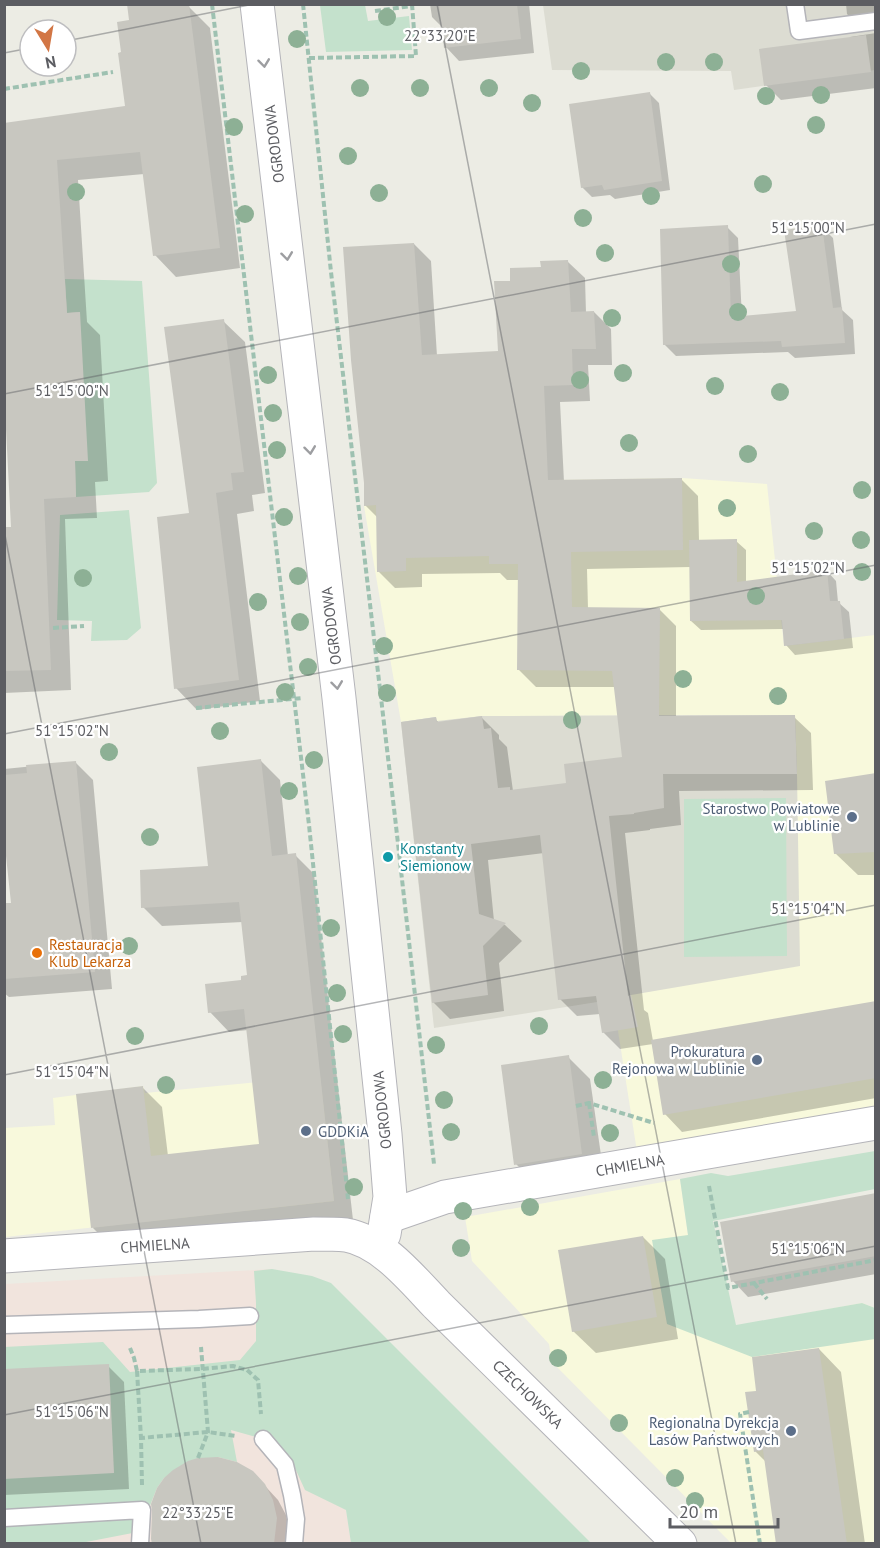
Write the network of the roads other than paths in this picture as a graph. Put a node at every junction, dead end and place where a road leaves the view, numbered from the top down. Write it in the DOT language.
graph roads {
  1 [pos="257,4"];
  2 [pos="795,4"];
  3 [pos="876,21"];
  4 [pos="876,1123"];
  5 [pos="381,1232"];
  6 [pos="4,1256"];
  7 [pos="250,1316"];
  8 [pos="4,1325"];
  9 [pos="263,1439"];
  10 [pos="4,1518"];
  11 [pos="140,1544"];
  12 [pos="294,1544"];
  13 [pos="680,1544"];
  1 -- 5 [label="street, OGRODOWA, one-way"];
  2 -- 3 [label="lane"];
  4 -- 5 [label="street, CHMIELNA"];
  5 -- 6 [label="street, CHMIELNA"];
  5 -- 13 [label="street, CZECHOWSKA"];
  7 -- 8 [label="lane"];
  9 -- 12 [label="lane"];
  10 -- 11 [label="lane"];
}
